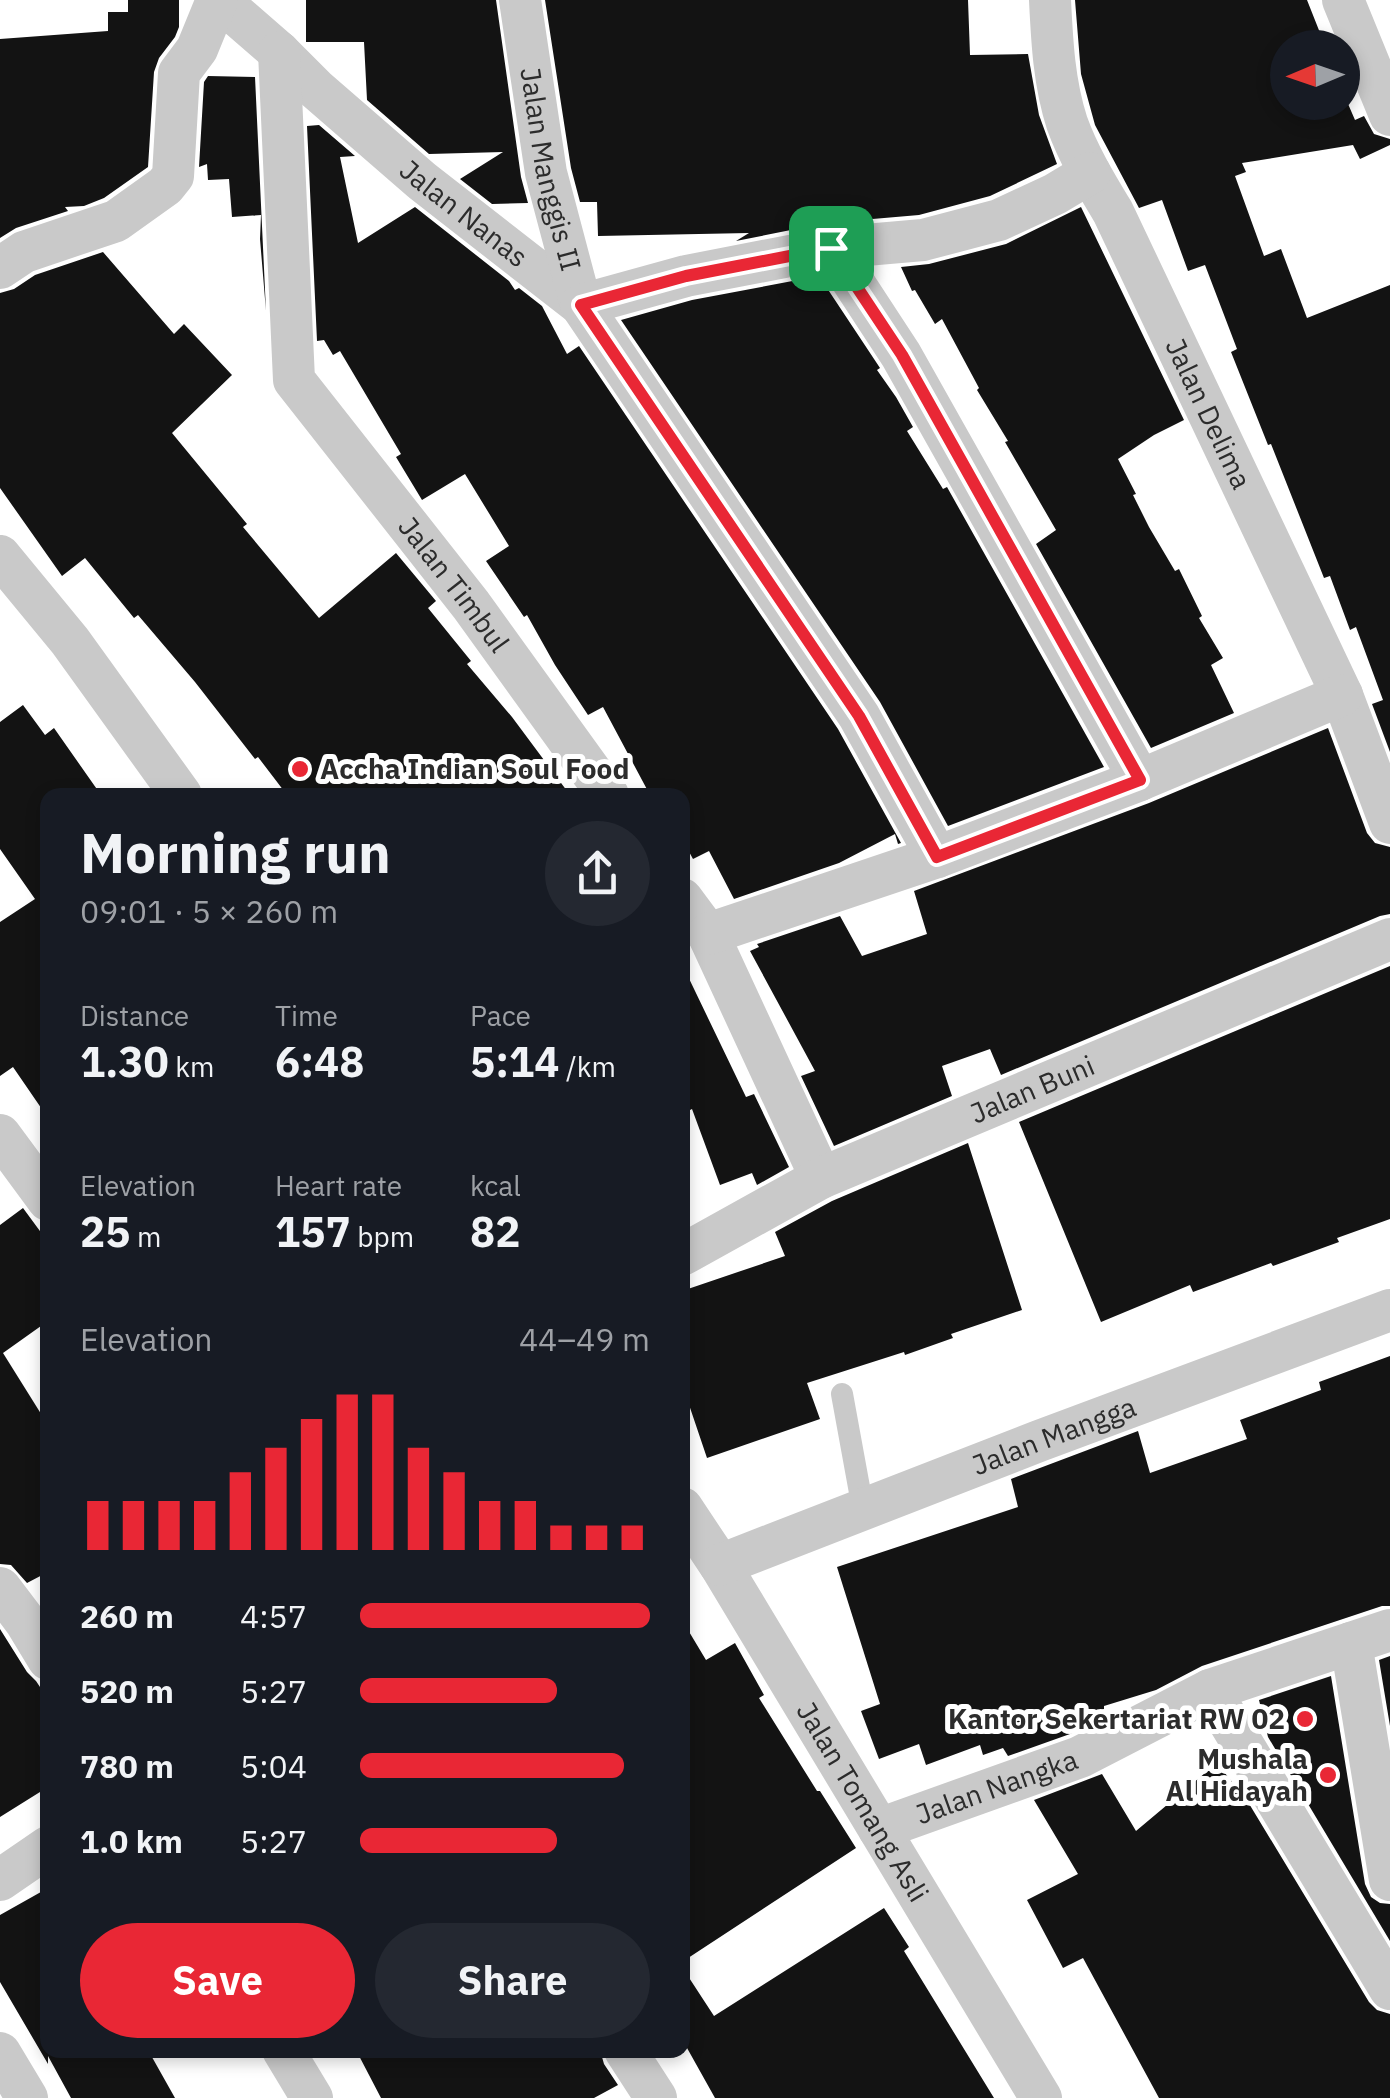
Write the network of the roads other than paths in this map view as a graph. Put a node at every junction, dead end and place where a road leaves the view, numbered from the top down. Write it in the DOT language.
graph roads {
  1 [pos="218,0"];
  2 [pos="520,0"];
  3 [pos="1050,0"];
  4 [pos="1343,0"];
  5 [pos="279,52"];
  6 [pos="1389,103"];
  7 [pos="1090,173"];
  8 [pos="831,248"];
  9 [pos="0,268"];
  10 [pos="581,305"];
  11 [pos="0,556"];
  12 [pos="1342,696"];
  13 [pos="1140,780"];
  14 [pos="176,788"];
  15 [pos="603,788"];
  16 [pos="1390,823"];
  17 [pos="937,857"];
  18 [pos="690,910"];
  19 [pos="708,934"];
  20 [pos="1390,939"];
  21 [pos="0,1135"];
  22 [pos="821,1178"];
  23 [pos="40,1189"];
  24 [pos="690,1250"];
  25 [pos="1390,1310"];
  26 [pos="842,1394"];
  27 [pos="863,1509"];
  28 [pos="690,1520"];
  29 [pos="720,1565"];
  30 [pos="24,1605"];
  31 [pos="1370,1637"];
  32 [pos="40,1640"];
  33 [pos="1210,1690"];
  34 [pos="879,1829"];
  35 [pos="40,1851"];
  36 [pos="3,1872"];
  37 [pos="1390,1880"];
  38 [pos="1390,1989"];
  39 [pos="0,2053"];
  40 [pos="287,2058"];
  41 [pos="630,2058"];
  42 [pos="28,2098"];
  43 [pos="312,2098"];
  44 [pos="656,2098"];
  45 [pos="1041,2098"];
  1 -- 5 [label="street, Jalan Nanas"];
  1 -- 9 [label="street"];
  2 -- 10 [label="street, Jalan Manggis II"];
  3 -- 7 [label="street, Jalan Delima"];
  4 -- 6 [label="street"];
  5 -- 10 [label="street, Jalan Nanas"];
  5 -- 15 [label="street, Jalan Timbul"];
  7 -- 8 [label="street, Jalan Manggis II"];
  7 -- 12 [label="street, Jalan Delima"];
  8 -- 10 [label="street, Jalan Manggis II"];
  8 -- 13 [label="street"];
  10 -- 17 [label="street, Jalan Nanas"];
  11 -- 14 [label="street"];
  12 -- 13 [label="street"];
  12 -- 16 [label="street, Jalan Delima"];
  13 -- 17 [label="street"];
  17 -- 19 [label="street"];
  18 -- 19 [label="street"];
  19 -- 22 [label="street"];
  20 -- 22 [label="street, Jalan Buni"];
  21 -- 23 [label="street"];
  22 -- 24 [label="street, Jalan Buni"];
  25 -- 27 [label="street, Jalan Mangga"];
  26 -- 27 [label="lane"];
  27 -- 29 [label="street, Jalan Mangga"];
  28 -- 29 [label="street, Jalan Tomang Asli"];
  29 -- 34 [label="street, Jalan Tomang Asli"];
  30 -- 32 [label="street"];
  31 -- 33 [label="street, Jalan Nangka"];
  31 -- 37 [label="street"];
  33 -- 34 [label="street, Jalan Nangka"];
  33 -- 38 [label="street"];
  34 -- 45 [label="street, Jalan Tomang Asli"];
  35 -- 36 [label="street"];
  39 -- 42 [label="street"];
  40 -- 43 [label="street"];
  41 -- 44 [label="street"];
}
